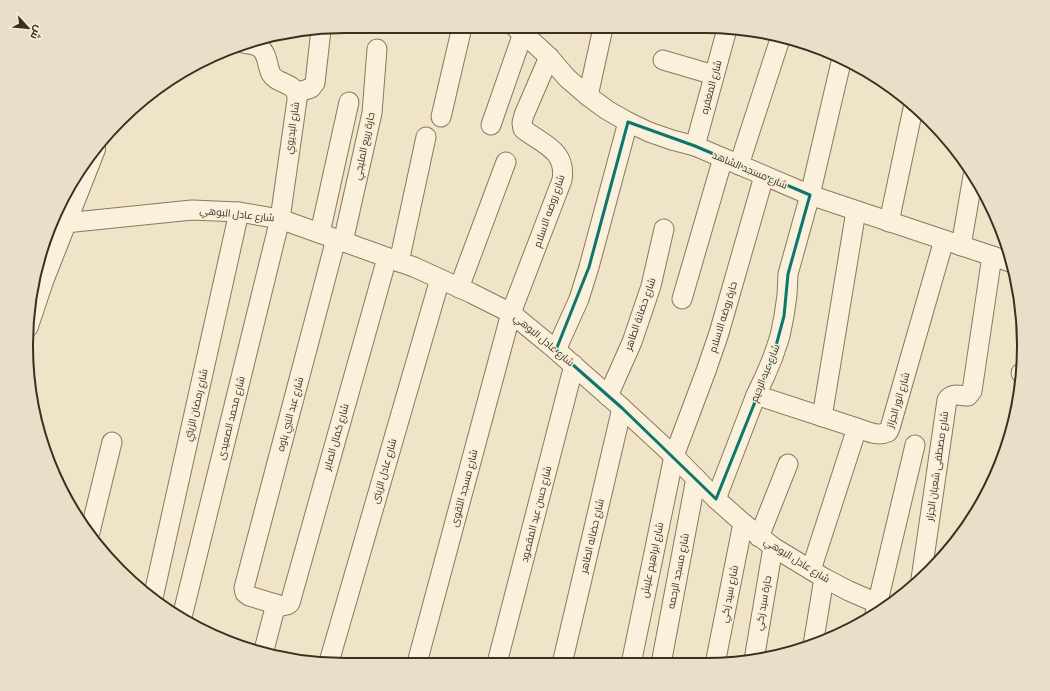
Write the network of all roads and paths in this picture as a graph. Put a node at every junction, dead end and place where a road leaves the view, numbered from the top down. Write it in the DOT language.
graph roads {
  1 [pos="461,33"];
  2 [pos="518,33"];
  3 [pos="522,33"];
  4 [pos="602,33"];
  5 [pos="320,34"];
  6 [pos="726,34"];
  7 [pos="779,42"];
  8 [pos="257,46"];
  9 [pos="377,49"];
  10 [pos="549,57"];
  11 [pos="663,60"];
  12 [pos="841,64"];
  13 [pos="714,75"];
  14 [pos="296,93"];
  15 [pos="588,96"];
  16 [pos="349,102"];
  17 [pos="912,112"];
  18 [pos="441,117"];
  19 [pos="628,122"];
  20 [pos="491,125"];
  21 [pos="426,137"];
  22 [pos="695,146"];
  23 [pos="506,162"];
  24 [pos="731,162"];
  25 [pos="84,175"];
  26 [pos="764,176"];
  27 [pos="972,184"];
  28 [pos="810,195"];
  29 [pos="856,211"];
  30 [pos="239,212"];
  31 [pos="280,219"];
  32 [pos="889,222"];
  33 [pos="65,223"];
  34 [pos="664,229"];
  35 [pos="333,238"];
  36 [pos="953,243"];
  37 [pos="992,256"];
  38 [pos="393,260"];
  39 [pos="1005,260"];
  40 [pos="41,276"];
  41 [pos="440,279"];
  42 [pos="459,288"];
  43 [pos="682,299"];
  44 [pos="511,313"];
  45 [pos="556,350"];
  46 [pos="574,366"];
  47 [pos="756,395"];
  48 [pos="608,396"];
  49 [pos="622,408"];
  50 [pos="822,417"];
  51 [pos="857,428"];
  52 [pos="112,442"];
  53 [pos="914,445"];
  54 [pos="674,456"];
  55 [pos="788,464"];
  56 [pos="696,478"];
  57 [pos="716,499"];
  58 [pos="743,523"];
  59 [pos="91,527"];
  60 [pos="766,542"];
  61 [pos="922,569"];
  62 [pos="818,574"];
  63 [pos="154,592"];
  64 [pos="881,603"];
  65 [pos="276,604"];
  66 [pos="876,606"];
  67 [pos="183,612"];
  68 [pos="813,638"];
  69 [pos="265,647"];
  70 [pos="755,654"];
  71 [pos="330,657"];
  72 [pos="716,657"];
  73 [pos="417,658"];
  74 [pos="498,658"];
  75 [pos="563,658"];
  76 [pos="632,658"];
  77 [pos="662,658"];
  1 -- 18 [label="street"];
  2 -- 20 [label="street"];
  3 -- 10 [label="street, شارع مسجد الشاهد"];
  4 -- 15 [label="street"];
  5 -- 14 [label="street"];
  6 -- 13 [label="street, شارع المغفره"];
  7 -- 24 [label="street"];
  8 -- 14 [label="street, شارع البديوي"];
  9 -- 35 [label="street, حارة ربيع المليجي"];
  10 -- 15 [label="street, شارع مسجد الشاهد"];
  10 -- 44 [label="street, شارع روضه الاسلام"];
  11 -- 13 [label="street"];
  12 -- 28 [label="street, شارع عبد الرحيم"];
  13 -- 22 [label="street, شارع المغفره"];
  14 -- 31 [label="street, شارع البديوي"];
  15 -- 19 [label="street, شارع مسجد الشاهد"];
  16 -- 35 [label="street"];
  17 -- 32 [label="street"];
  19 -- 22 [label="street, شارع مسجد الشاهد"];
  19 -- 45 [label="street"];
  21 -- 38 [label="street"];
  22 -- 24 [label="street, شارع مسجد الشاهد"];
  23 -- 42 [label="street"];
  24 -- 26 [label="street, شارع مسجد الشاهد"];
  24 -- 43 [label="street"];
  25 -- 33 [label="street"];
  26 -- 28 [label="street, شارع مسجد الشاهد"];
  26 -- 54 [label="street, حارة روضه الاسلام"];
  27 -- 36 [label="street"];
  28 -- 29 [label="street, شارع مسجد الشاهد"];
  28 -- 47 [label="street, شارع عبد الرحيم"];
  29 -- 32 [label="street, شارع مسجد الشاهد"];
  29 -- 50 [label="street"];
  30 -- 31 [label="street, شارع عادل البوهي"];
  30 -- 33 [label="street, شارع عادل البوهي"];
  30 -- 63 [label="street, شارع رمضان الزيتي"];
  31 -- 35 [label="street, شارع عادل البوهي"];
  31 -- 67 [label="street, شارع محمد الصعيدى"];
  32 -- 36 [label="street, شارع مسجد الشاهد"];
  33 -- 40 [label="street"];
  34 -- 48 [label="street, شارع حضانة الطاهر"];
  35 -- 38 [label="street, شارع عادل البوهي"];
  35 -- 65 [label="street, شارع عبد النبي باوه"];
  36 -- 37 [label="street, شارع مسجد الشاهد"];
  36 -- 51 [label="street, شارع انور الجزاز"];
  37 -- 39 [label="street, شارع مسجد الشاهد"];
  37 -- 61 [label="street, شارع مصطفى شعبان الجزار"];
  38 -- 41 [label="street, شارع عادل البوهي"];
  38 -- 65 [label="street, شارع كمال الصابر"];
  41 -- 42 [label="street, شارع عادل البوهي"];
  41 -- 71 [label="street, شارع عادل الزينى"];
  42 -- 44 [label="street, شارع عادل البوهي"];
  44 -- 45 [label="street, شارع عادل البوهي"];
  44 -- 73 [label="street, شارع مسجد التقوى"];
  45 -- 46 [label="street, شارع عادل البوهي"];
  46 -- 48 [label="street, شارع عادل البوهي"];
  46 -- 74 [label="street, شارع حسن عبد المقصود"];
  47 -- 50 [label="street"];
  47 -- 57 [label="street, شارع عبد الرحيم"];
  48 -- 49 [label="street, شارع عادل البوهي"];
  49 -- 54 [label="street, شارع عادل البوهي"];
  49 -- 75 [label="street, شارع حضانه الطاهر"];
  50 -- 51 [label="street"];
  51 -- 62 [label="street"];
  52 -- 59 [label="street"];
  53 -- 64 [label="street"];
  54 -- 56 [label="street, شارع عادل البوهي"];
  54 -- 76 [label="street, شارع ابراهيم عليش"];
  55 -- 60 [label="street, حارة سيد زكي"];
  56 -- 57 [label="street, شارع عادل البوهي"];
  56 -- 77 [label="street, شارع مسجد الرحمه"];
  57 -- 58 [label="street, شارع عادل البوهي"];
  58 -- 60 [label="street, شارع عادل البوهي"];
  58 -- 72 [label="street, شارع سيد زكي"];
  60 -- 62 [label="street, شارع عادل البوهي"];
  60 -- 70 [label="street, حارة سيد زكي"];
  62 -- 66 [label="street, شارع عادل البوهي"];
  62 -- 68 [label="street"];
  65 -- 69 [label="street"];
}
